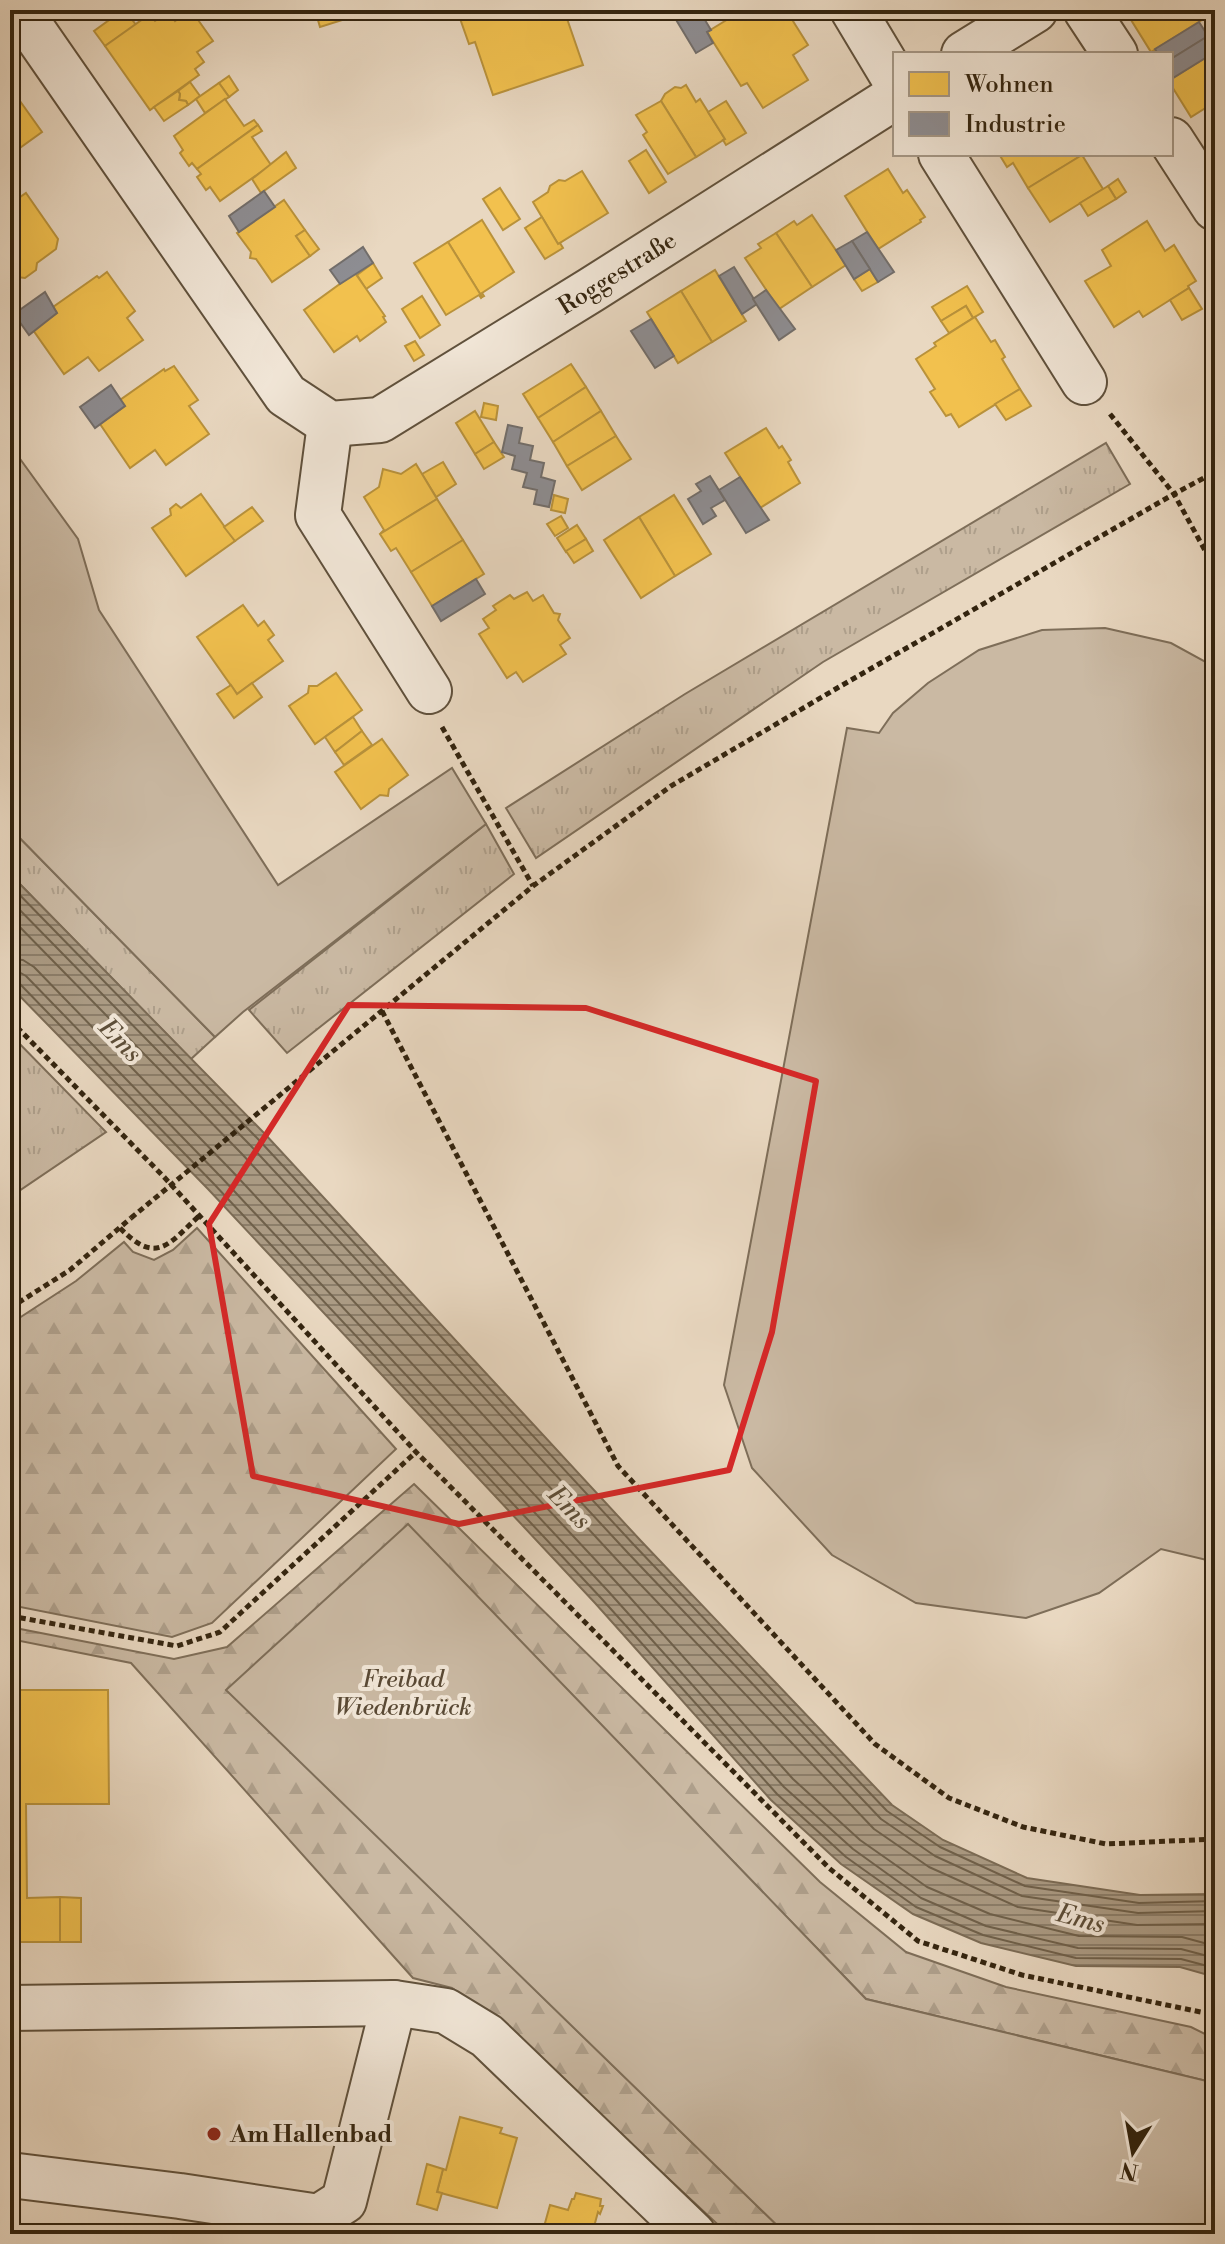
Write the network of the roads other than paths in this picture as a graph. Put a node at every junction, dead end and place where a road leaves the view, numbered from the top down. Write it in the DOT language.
graph roads {
  1 [pos="19,10"];
  2 [pos="853,10"];
  3 [pos="1035,10"];
  4 [pos="1086,10"];
  5 [pos="967,52"];
  6 [pos="1114,52"];
  7 [pos="893,77"];
  8 [pos="893,98"];
  9 [pos="1173,143"];
  10 [pos="942,156"];
  11 [pos="1215,208"];
  12 [pos="1084,382"];
  13 [pos="330,424"];
  14 [pos="429,691"];
  15 [pos="394,2003"];
  16 [pos="10,2008"];
  17 [pos="10,2175"];
  18 [pos="693,2234"];
  1 -- 13 [label="street"];
  2 -- 7 [label="street"];
  3 -- 5 [label="street"];
  4 -- 6 [label="street"];
  8 -- 13 [label="street, Roggestraße"];
  9 -- 11 [label="street"];
  10 -- 12 [label="street"];
  13 -- 14 [label="street"];
  15 -- 16 [label="street"];
  15 -- 17 [label="street"];
  15 -- 18 [label="street"];
}
